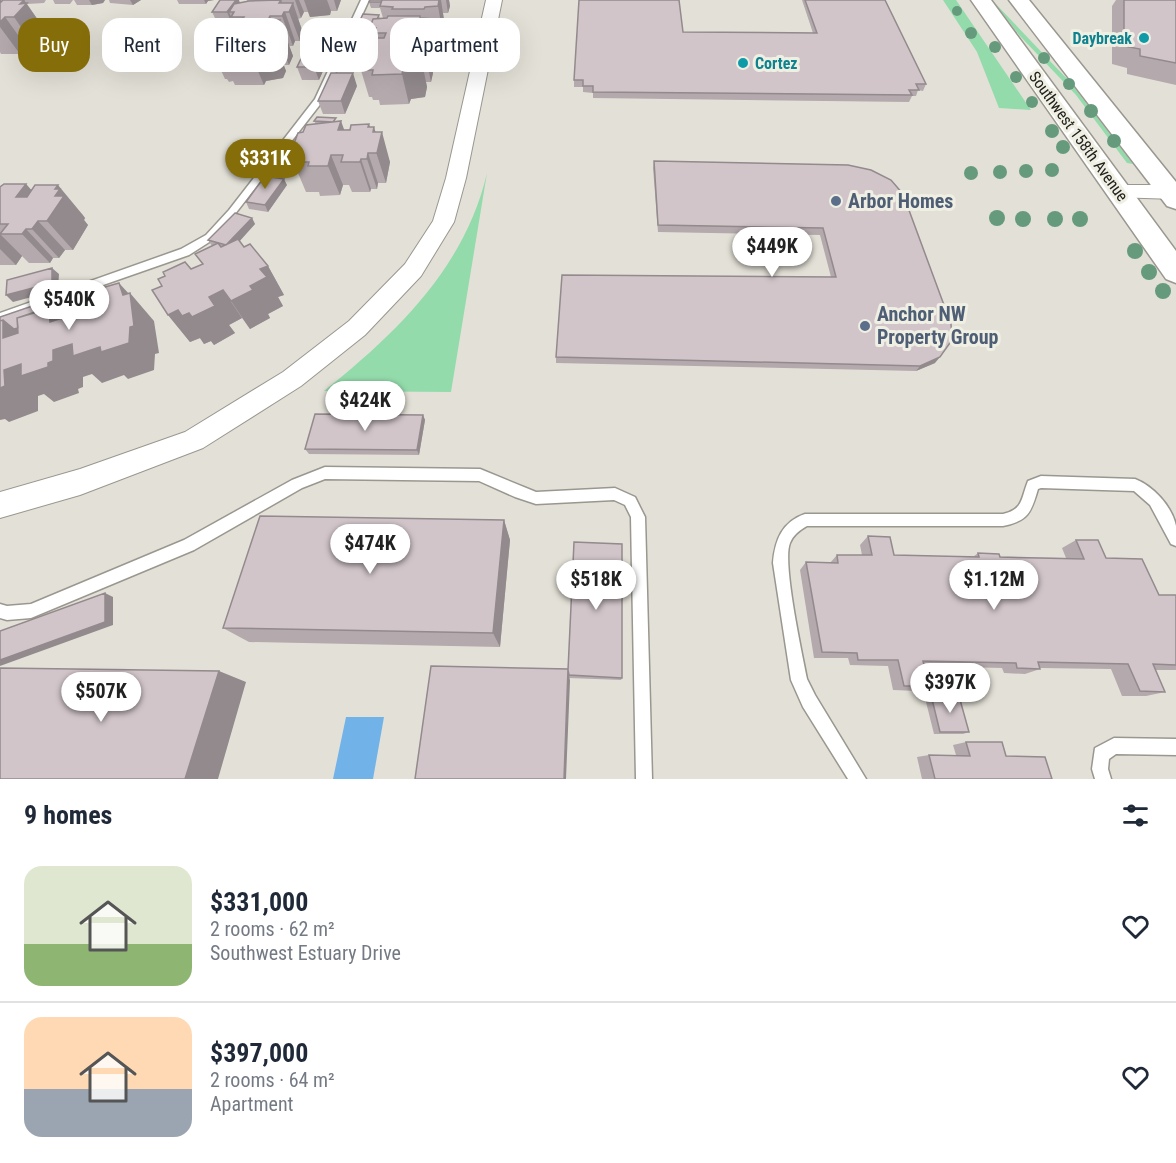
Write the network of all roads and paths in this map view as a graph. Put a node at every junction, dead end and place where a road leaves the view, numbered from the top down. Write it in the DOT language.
graph roads {
  1 [pos="365,0"];
  2 [pos="494,0"];
  3 [pos="981,0"];
  4 [pos="1019,0"];
  5 [pos="1119,192"];
  6 [pos="1174,195"];
  7 [pos="1176,272"];
  8 [pos="0,317"];
  9 [pos="0,505"];
  10 [pos="1176,539"];
  11 [pos="0,610"];
  12 [pos="1176,747"];
  13 [pos="644,779"];
  14 [pos="858,779"];
  15 [pos="1103,779"];
  1 -- 8 [label="lane"];
  2 -- 9 [label="street"];
  3 -- 5 [label="main road, Southwest 158th Avenue"];
  4 -- 6 [label="main road, Southwest 158th Avenue"];
  5 -- 6 [label="street"];
  5 -- 7 [label="main road, Southwest 158th Avenue"];
  10 -- 14 [label="lane"];
  11 -- 13 [label="lane"];
  12 -- 15 [label="lane"];
}
